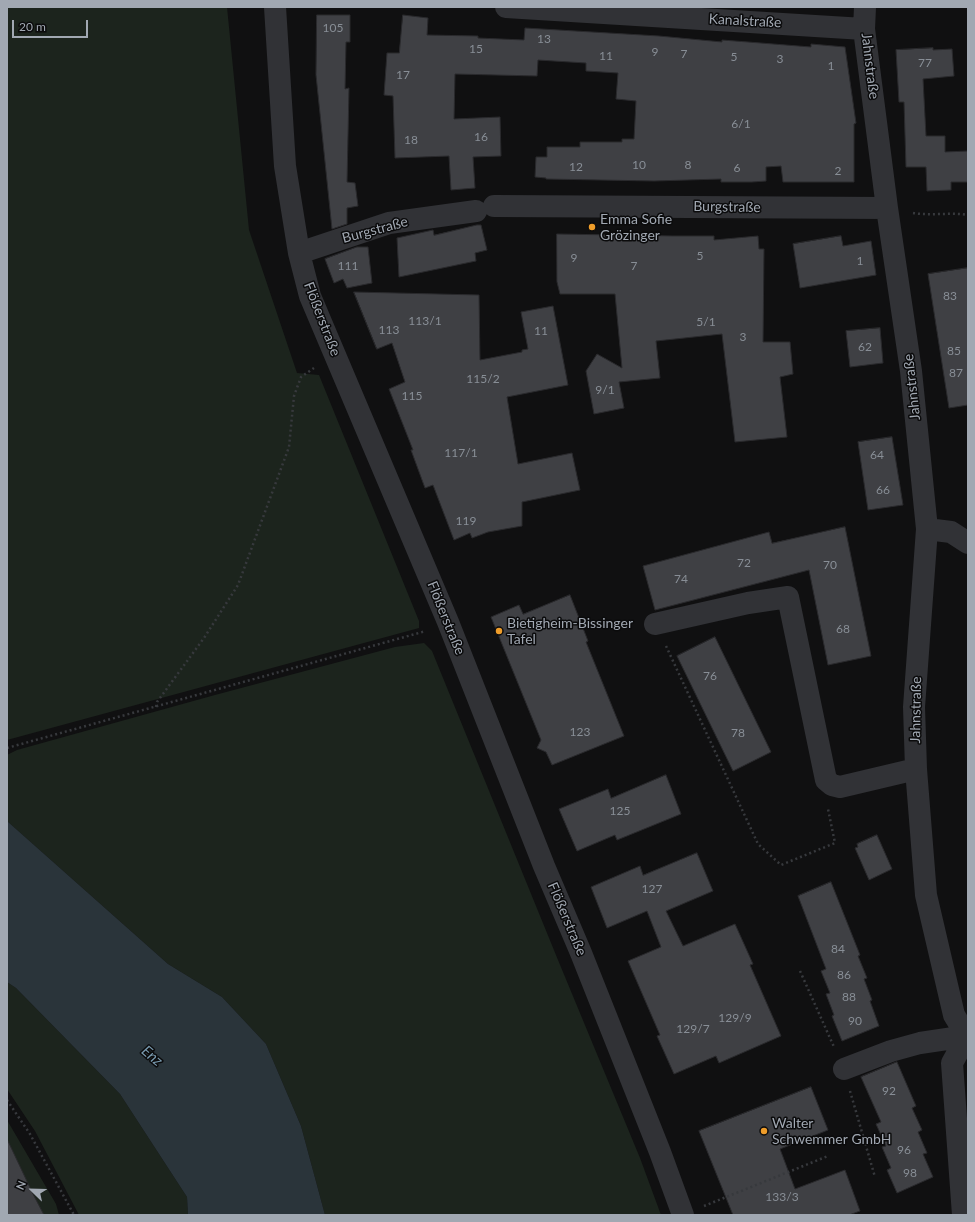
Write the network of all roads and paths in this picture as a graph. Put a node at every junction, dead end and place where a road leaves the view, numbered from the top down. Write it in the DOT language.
graph roads {
  1 [pos="275,7"];
  2 [pos="506,7"];
  3 [pos="865,7"];
  4 [pos="864,28"];
  5 [pos="887,208"];
  6 [pos="968,215"];
  7 [pos="299,253"];
  8 [pos="336,357"];
  9 [pos="927,529"];
  10 [pos="968,543"];
  11 [pos="655,624"];
  12 [pos="427,631"];
  13 [pos="156,707"];
  14 [pos="7,748"];
  15 [pos="916,769"];
  16 [pos="830,818"];
  17 [pos="800,971"];
  18 [pos="967,1037"];
  19 [pos="844,1069"];
  20 [pos="7,1100"];
  21 [pos="828,1156"];
  22 [pos="875,1177"];
  23 [pos="717,1201"];
  24 [pos="74,1215"];
  25 [pos="683,1215"];
  26 [pos="963,1215"];
  1 -- 7 [label="street, Flößerstraße"];
  2 -- 4 [label="street, Kanalstraße"];
  3 -- 4 [label="street, Jahnstraße"];
  4 -- 5 [label="street, Jahnstraße"];
  5 -- 6 [label="path"];
  5 -- 7 [label="street, Burgstraße"];
  5 -- 9 [label="street, Jahnstraße"];
  7 -- 8 [label="street, Flößerstraße"];
  8 -- 13 [label="path"];
  8 -- 25 [label="street, Flößerstraße"];
  9 -- 10 [label="street"];
  9 -- 15 [label="street, Jahnstraße"];
  11 -- 15 [label="street"];
  11 -- 16 [label="path"];
  12 -- 13 [label="path"];
  13 -- 14 [label="path"];
  15 -- 18 [label="street, Jahnstraße"];
  17 -- 19 [label="path"];
  18 -- 19 [label="street"];
  18 -- 26 [label="street"];
  19 -- 22 [label="path"];
  20 -- 24 [label="path"];
  21 -- 23 [label="path"];
}
